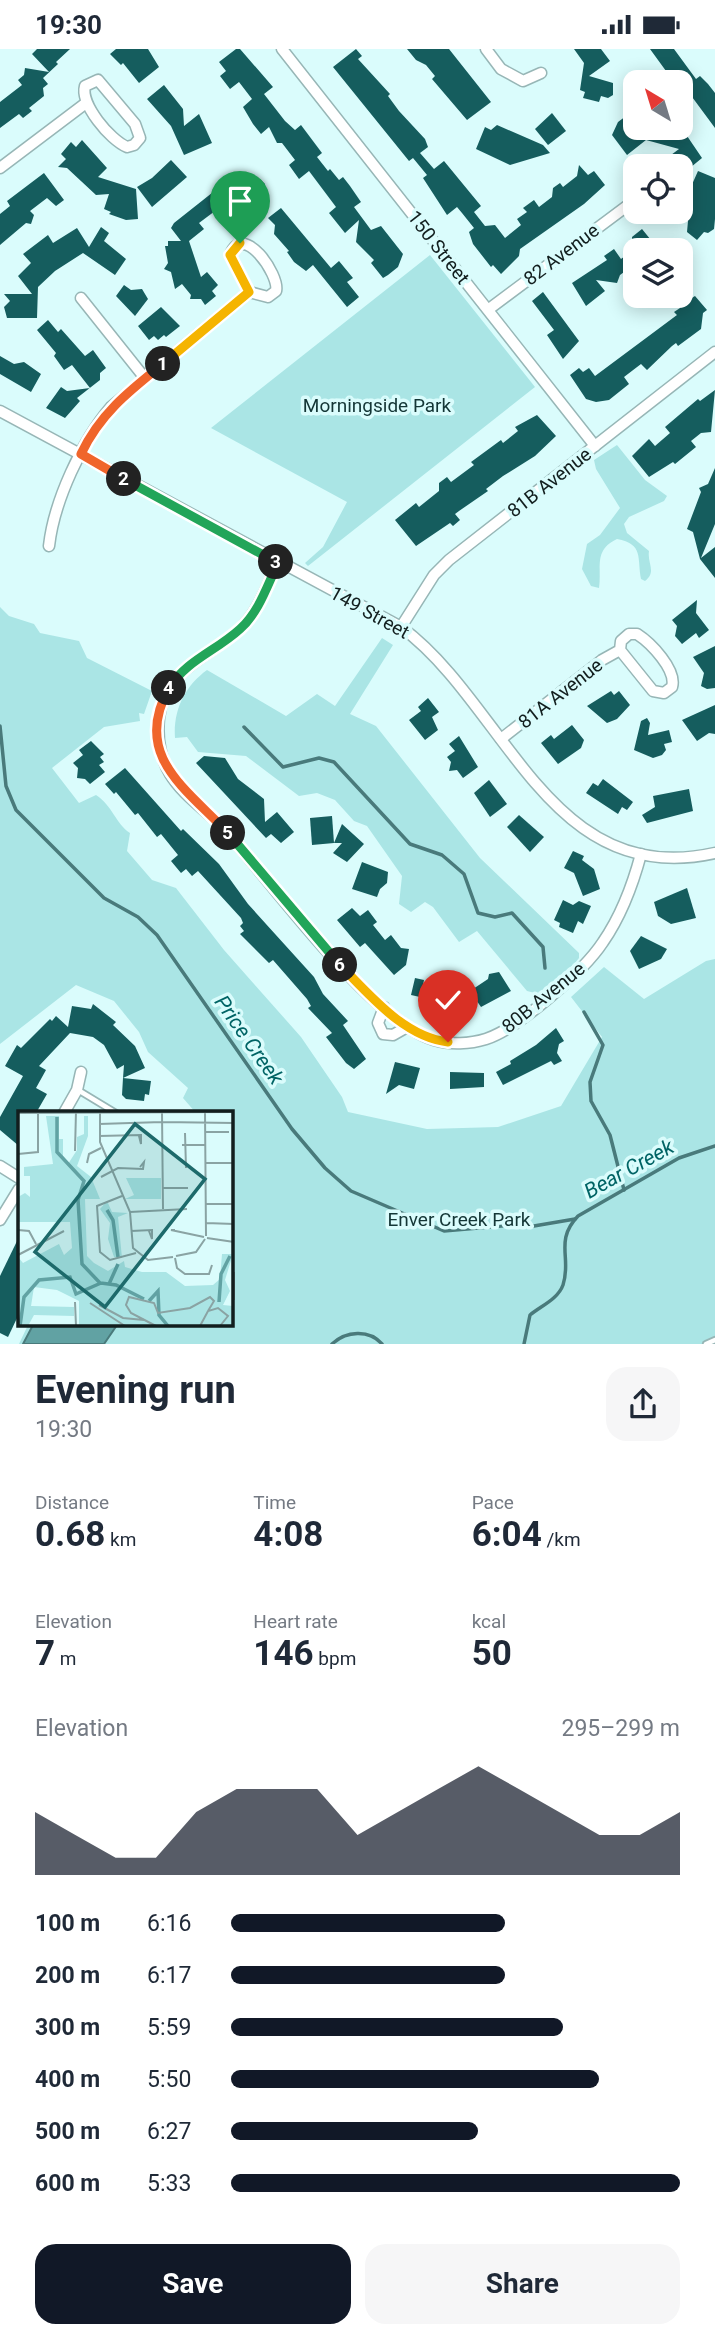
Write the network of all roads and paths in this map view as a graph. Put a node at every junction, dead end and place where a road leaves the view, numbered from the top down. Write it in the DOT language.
graph roads {
  1 [pos="282,49"];
  2 [pos="486,49"];
  3 [pos="541,73"];
  4 [pos="86,103"];
  5 [pos="0,169"];
  6 [pos="623,209"];
  7 [pos="249,292"];
  8 [pos="81,298"];
  9 [pos="489,309"];
  10 [pos="715,352"];
  11 [pos="144,377"];
  12 [pos="0,411"];
  13 [pos="595,446"];
  14 [pos="81,454"];
  15 [pos="49,547"];
  16 [pos="278,563"];
  17 [pos="401,627"];
  18 [pos="620,650"];
  19 [pos="501,739"];
  20 [pos="715,853"];
  21 [pos="641,854"];
  22 [pos="384,1007"];
  23 [pos="407,1027"];
  24 [pos="80,1072"];
  25 [pos="77,1090"];
  26 [pos="65,1111"];
  27 [pos="113,1111"];
  28 [pos="0,1166"];
  29 [pos="18,1177"];
  30 [pos="18,1191"];
  31 [pos="0,1220"];
  32 [pos="715,1340"];
  33 [pos="706,1344"];
  1 -- 9 [label="street, 150 Street"];
  2 -- 3 [label="street"];
  4 -- 4 [label="street"];
  4 -- 5 [label="street"];
  6 -- 9 [label="street, 82 Avenue"];
  7 -- 7 [label="street"];
  7 -- 11 [label="street"];
  8 -- 11 [label="street"];
  9 -- 13 [label="street, 150 Street"];
  10 -- 13 [label="street, 81B Avenue"];
  11 -- 14 [label="street"];
  12 -- 14 [label="street, 149 Street"];
  13 -- 17 [label="street, 81B Avenue"];
  14 -- 15 [label="street"];
  14 -- 16 [label="street, 149 Street"];
  16 -- 17 [label="street, 149 Street"];
  16 -- 22 [label="street"];
  17 -- 19 [label="street, 149 Street"];
  18 -- 18 [label="street, 81A Avenue"];
  18 -- 19 [label="street, 81A Avenue"];
  19 -- 21 [label="street, 149 Street"];
  20 -- 21 [label="street"];
  21 -- 23 [label="street, 80B Avenue"];
  22 -- 23 [label="street"];
  22 -- 23 [label="street"];
  24 -- 25 [label="street"];
  25 -- 26 [label="street"];
  25 -- 27 [label="lane"];
  28 -- 29 [label="street"];
  30 -- 31 [label="street"];
  32 -- 33 [label="lane"];
}
